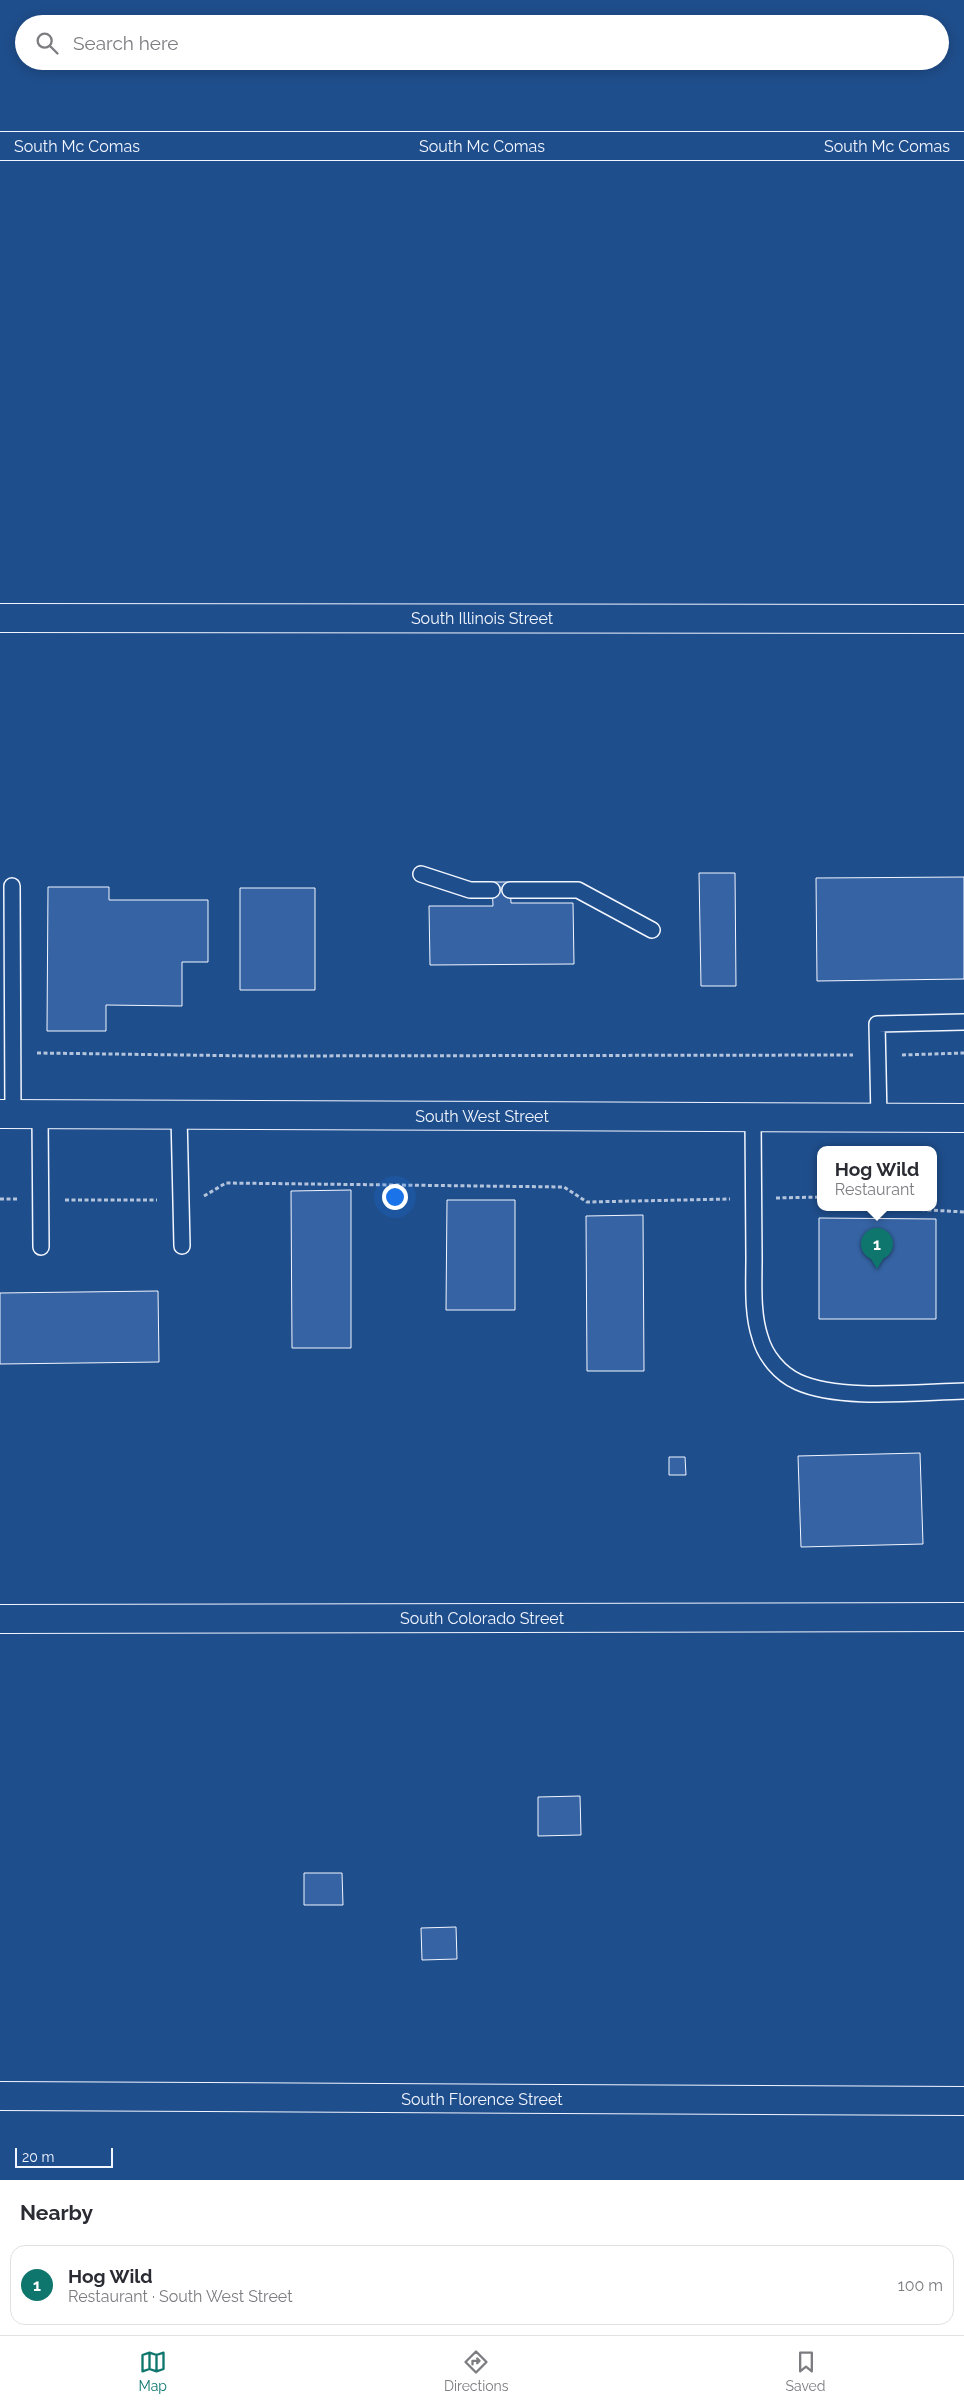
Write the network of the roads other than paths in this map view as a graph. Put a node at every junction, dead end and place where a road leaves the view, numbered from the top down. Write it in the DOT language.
graph roads {
  1 [pos="0,146"];
  2 [pos="964,146"];
  3 [pos="0,618"];
  4 [pos="964,619"];
  5 [pos="421,874"];
  6 [pos="12,886"];
  7 [pos="492,890"];
  8 [pos="510,890"];
  9 [pos="652,930"];
  10 [pos="964,1022"];
  11 [pos="18,1114"];
  12 [pos="179,1115"];
  13 [pos="753,1118"];
  14 [pos="879,1118"];
  15 [pos="964,1118"];
  16 [pos="182,1246"];
  17 [pos="41,1247"];
  18 [pos="964,1391"];
  19 [pos="964,1617"];
  20 [pos="0,1619"];
  21 [pos="0,2096"];
  22 [pos="964,2101"];
  1 -- 2 [label="street, South Mc Comas"];
  3 -- 4 [label="street, South Illinois Street"];
  5 -- 7 [label="lane"];
  6 -- 11 [label="lane"];
  8 -- 9 [label="lane"];
  10 -- 14 [label="lane"];
  11 -- 12 [label="street, South West Street"];
  11 -- 17 [label="lane"];
  12 -- 13 [label="street, South West Street"];
  12 -- 16 [label="lane"];
  13 -- 14 [label="street, South West Street"];
  13 -- 18 [label="lane"];
  14 -- 15 [label="street, South West Street"];
  19 -- 20 [label="street, South Colorado Street"];
  21 -- 22 [label="street, South Florence Street"];
}
